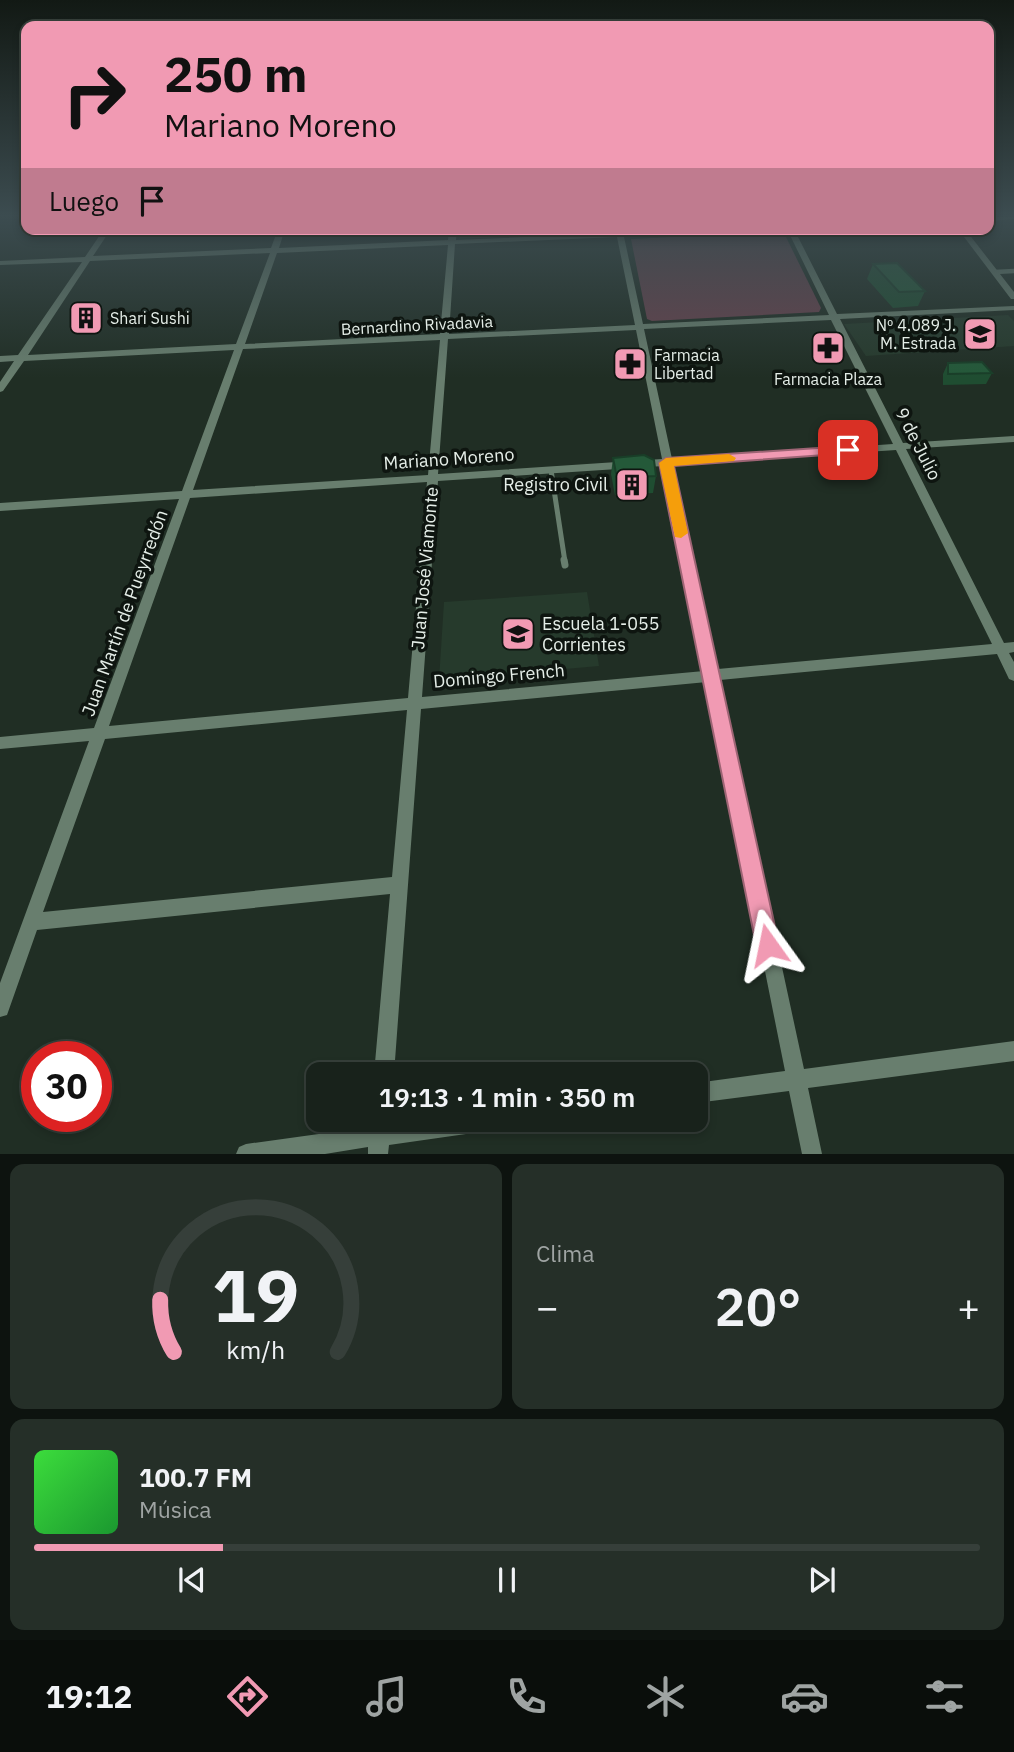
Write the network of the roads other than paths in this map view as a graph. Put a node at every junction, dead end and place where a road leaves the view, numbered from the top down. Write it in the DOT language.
graph roads {
  1 [pos="79,271"];
  2 [pos="268,271"];
  3 [pos="449,271"];
  4 [pos="627,271"];
  5 [pos="811,271"];
  6 [pos="1014,271"];
  7 [pos="995,272"];
  8 [pos="1014,297"];
  9 [pos="1014,308"];
  10 [pos="835,318"];
  11 [pos="638,327"];
  12 [pos="444,338"];
  13 [pos="239,348"];
  14 [pos="21,358"];
  15 [pos="0,359"];
  16 [pos="0,390"];
  17 [pos="1014,439"];
  18 [pos="900,447"];
  19 [pos="666,463"];
  20 [pos="551,470"];
  21 [pos="433,478"];
  22 [pos="187,494"];
  23 [pos="0,507"];
  24 [pos="565,565"];
  25 [pos="1007,648"];
  26 [pos="1014,675"];
  27 [pos="711,676"];
  28 [pos="413,704"];
  29 [pos="100,733"];
  30 [pos="0,743"];
  31 [pos="399,885"];
  32 [pos="31,922"];
  33 [pos="0,1008"];
  34 [pos="1014,1051"];
  35 [pos="385,1062"];
  36 [pos="796,1079"];
  37 [pos="708,1091"];
  38 [pos="408,1132"];
  39 [pos="379,1136"];
  40 [pos="246,1153"];
  41 [pos="812,1153"];
  1 -- 14 [label="street"];
  2 -- 13 [label="street, Juan Martín de Pueyrredón"];
  3 -- 12 [label="street, Juan José Viamonte"];
  4 -- 11 [label="street"];
  5 -- 10 [label="street, 9 de Julio"];
  6 -- 7 [label="lane"];
  7 -- 8 [label="street"];
  9 -- 10 [label="street, Bernardino Rivadavia"];
  10 -- 11 [label="street, Bernardino Rivadavia"];
  10 -- 18 [label="street, 9 de Julio"];
  11 -- 12 [label="street, Bernardino Rivadavia"];
  11 -- 19 [label="street"];
  12 -- 13 [label="street, Bernardino Rivadavia"];
  12 -- 21 [label="street, Juan José Viamonte"];
  13 -- 14 [label="street, Bernardino Rivadavia"];
  13 -- 22 [label="street, Juan Martín de Pueyrredón"];
  14 -- 15 [label="street, Bernardino Rivadavia"];
  14 -- 16 [label="street"];
  17 -- 18 [label="street"];
  18 -- 19 [label="street, Mariano Moreno"];
  18 -- 25 [label="street, 9 de Julio"];
  19 -- 20 [label="street, Mariano Moreno"];
  19 -- 27 [label="street"];
  20 -- 21 [label="street, Mariano Moreno"];
  20 -- 24 [label="lane"];
  21 -- 22 [label="street, Mariano Moreno"];
  21 -- 28 [label="street, Juan José Viamonte"];
  22 -- 23 [label="street, Mariano Moreno"];
  22 -- 29 [label="street, Juan Martín de Pueyrredón"];
  25 -- 26 [label="street, 9 de Julio"];
  25 -- 27 [label="street, Domingo French"];
  27 -- 28 [label="street, Domingo French"];
  27 -- 36 [label="street"];
  28 -- 29 [label="street, Domingo French"];
  28 -- 31 [label="street, Juan José Viamonte"];
  29 -- 30 [label="street, Domingo French"];
  29 -- 32 [label="street, Juan Martín de Pueyrredón"];
  31 -- 32 [label="street"];
  31 -- 35 [label="street, Juan José Viamonte"];
  32 -- 33 [label="street, Juan Martín de Pueyrredón"];
  34 -- 36 [label="street"];
  36 -- 37 [label="street"];
  36 -- 41 [label="street"];
  38 -- 39 [label="street"];
  39 -- 40 [label="street"];
}
